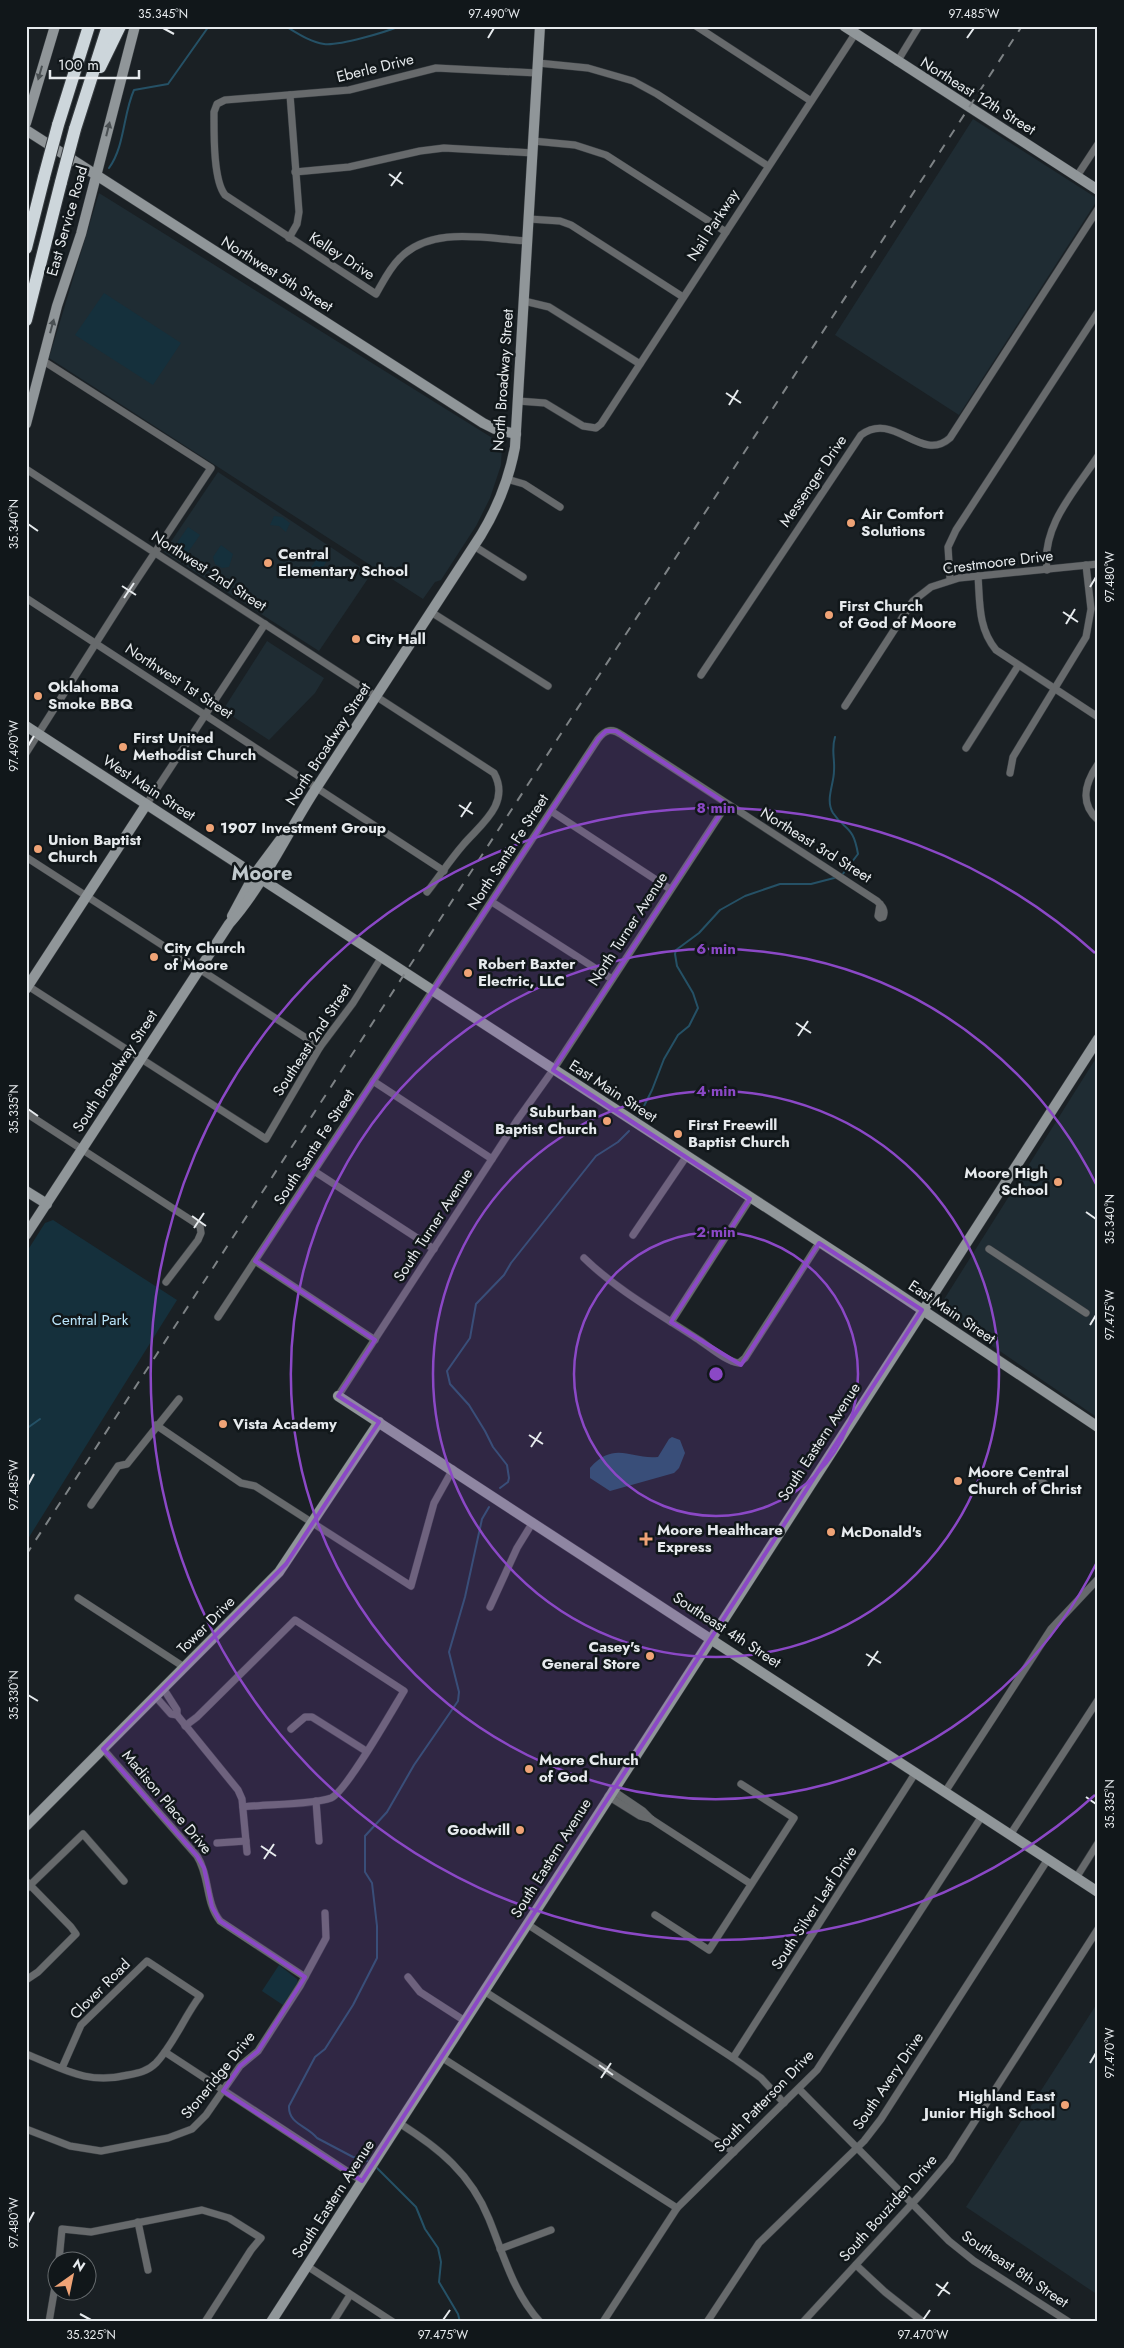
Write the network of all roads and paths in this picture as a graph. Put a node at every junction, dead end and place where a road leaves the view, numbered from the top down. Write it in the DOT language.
graph roads {
  1 [pos="55,26"];
  2 [pos="89,26"];
  3 [pos="108,26"];
  4 [pos="120,26"];
  5 [pos="135,26"];
  6 [pos="540,26"];
  7 [pos="696,26"];
  8 [pos="919,26"];
  9 [pos="850,29"];
  10 [pos="897,62"];
  11 [pos="538,68"];
  12 [pos="87,88"];
  13 [pos="290,95"];
  14 [pos="811,100"];
  15 [pos="219,102"];
  16 [pos="26,123"];
  17 [pos="26,130"];
  18 [pos="533,141"];
  19 [pos="1098,144"];
  20 [pos="532,153"];
  21 [pos="768,166"];
  22 [pos="295,172"];
  23 [pos="96,176"];
  24 [pos="1077,176"];
  25 [pos="1098,190"];
  26 [pos="1098,209"];
  27 [pos="529,219"];
  28 [pos="726,232"];
  29 [pos="289,238"];
  30 [pos="528,241"];
  31 [pos="26,248"];
  32 [pos="683,297"];
  33 [pos="524,301"];
  34 [pos="1098,312"];
  35 [pos="26,320"];
  36 [pos="42,360"];
  37 [pos="640,364"];
  38 [pos="518,401"];
  39 [pos="26,424"];
  40 [pos="516,434"];
  41 [pos="1098,456"];
  42 [pos="26,469"];
  43 [pos="507,479"];
  44 [pos="560,507"];
  45 [pos="474,546"];
  46 [pos="154,553"];
  47 [pos="1098,564"];
  48 [pos="1086,565"];
  49 [pos="1047,570"];
  50 [pos="978,576"];
  51 [pos="523,577"];
  52 [pos="950,580"];
  53 [pos="26,598"];
  54 [pos="431,612"];
  55 [pos="265,624"];
  56 [pos="96,643"];
  57 [pos="1018,666"];
  58 [pos="701,675"];
  59 [pos="548,686"];
  60 [pos="1054,689"];
  61 [pos="376,696"];
  62 [pos="845,706"];
  63 [pos="205,715"];
  64 [pos="1098,717"];
  65 [pos="26,726"];
  66 [pos="609,730"];
  67 [pos="38,734"];
  68 [pos="966,748"];
  69 [pos="26,754"];
  70 [pos="1098,764"];
  71 [pos="1010,773"];
  72 [pos="317,787"];
  73 [pos="727,804"];
  74 [pos="146,805"];
  75 [pos="551,811"];
  76 [pos="1098,820"];
  77 [pos="26,857"];
  78 [pos="444,871"];
  79 [pos="258,878"];
  80 [pos="670,889"];
  81 [pos="427,892"];
  82 [pos="88,896"];
  83 [pos="492,902"];
  84 [pos="880,904"];
  85 [pos="381,958"];
  86 [pos="200,969"];
  87 [pos="612,979"];
  88 [pos="27,988"];
  89 [pos="433,992"];
  90 [pos="1096,1045"];
  91 [pos="320,1047"];
  92 [pos="141,1058"];
  93 [pos="552,1070"];
  94 [pos="374,1081"];
  95 [pos="26,1113"];
  96 [pos="82,1149"];
  97 [pos="686,1157"];
  98 [pos="492,1159"];
  99 [pos="314,1171"];
  100 [pos="26,1191"];
  101 [pos="750,1199"];
  102 [pos="47,1204"];
  103 [pos="26,1235"];
  104 [pos="633,1235"];
  105 [pos="819,1243"];
  106 [pos="989,1248"];
  107 [pos="434,1249"];
  108 [pos="584,1258"];
  109 [pos="256,1261"];
  110 [pos="166,1282"];
  111 [pos="922,1310"];
  112 [pos="1086,1313"];
  113 [pos="218,1317"];
  114 [pos="671,1322"];
  115 [pos="375,1340"];
  116 [pos="338,1396"];
  117 [pos="178,1399"];
  118 [pos="379,1422"];
  119 [pos="156,1425"];
  120 [pos="1098,1427"];
  121 [pos="452,1469"];
  122 [pos="1031,1476"];
  123 [pos="1044,1484"];
  124 [pos="91,1505"];
  125 [pos="533,1522"];
  126 [pos="312,1524"];
  127 [pos="1098,1579"];
  128 [pos="78,1598"];
  129 [pos="490,1607"];
  130 [pos="711,1637"];
  131 [pos="184,1667"];
  132 [pos="164,1688"];
  133 [pos="155,1696"];
  134 [pos="1098,1700"];
  135 [pos="176,1716"];
  136 [pos="185,1726"];
  137 [pos="291,1729"];
  138 [pos="103,1749"];
  139 [pos="366,1751"];
  140 [pos="916,1772"];
  141 [pos="741,1784"];
  142 [pos="946,1792"];
  143 [pos="610,1793"];
  144 [pos="316,1801"];
  145 [pos="243,1807"];
  146 [pos="982,1816"];
  147 [pos="26,1826"];
  148 [pos="1010,1834"];
  149 [pos="246,1841"];
  150 [pos="319,1841"];
  151 [pos="217,1843"];
  152 [pos="1098,1843"];
  153 [pos="247,1852"];
  154 [pos="1048,1859"];
  155 [pos="1076,1878"];
  156 [pos="124,1881"];
  157 [pos="751,1884"];
  158 [pos="27,1885"];
  159 [pos="1098,1892"];
  160 [pos="325,1913"];
  161 [pos="655,1915"];
  162 [pos="527,1924"];
  163 [pos="1098,1929"];
  164 [pos="306,1977"];
  165 [pos="408,1977"];
  166 [pos="26,1980"];
  167 [pos="484,1991"];
  168 [pos="465,2021"];
  169 [pos="164,2052"];
  170 [pos="26,2054"];
  171 [pos="442,2057"];
  172 [pos="733,2058"];
  173 [pos="62,2068"];
  174 [pos="799,2089"];
  175 [pos="223,2091"];
  176 [pos="784,2103"];
  177 [pos="399,2123"];
  178 [pos="26,2129"];
  179 [pos="856,2148"];
  180 [pos="734,2152"];
  181 [pos="362,2181"];
  182 [pos="912,2204"];
  183 [pos="677,2208"];
  184 [pos="138,2222"];
  185 [pos="551,2230"];
  186 [pos="500,2249"];
  187 [pos="60,2250"];
  188 [pos="856,2265"];
  189 [pos="307,2266"];
  190 [pos="148,2270"];
  191 [pos="350,2295"];
  192 [pos="53,2300"];
  193 [pos="1068,2321"];
  194 [pos="49,2322"];
  195 [pos="205,2322"];
  196 [pos="271,2322"];
  197 [pos="333,2322"];
  198 [pos="393,2322"];
  199 [pos="540,2322"];
  200 [pos="603,2322"];
  201 [pos="707,2322"];
  202 [pos="803,2322"];
  203 [pos="923,2322"];
  1 -- 16 [label="main road, one-way"];
  2 -- 31 [label="highway, bridge"];
  3 -- 12 [label="highway"];
  4 -- 12 [label="highway"];
  23 -- 5 [label="main road, East Service Road, one-way"];
  6 -- 11 [label="main road, North Broadway Street"];
  7 -- 14 [label="street"];
  8 -- 10 [label="street"];
  9 -- 10 [label="main road, Northeast 12th Street"];
  9 -- 14 [label="street, Nail Parkway"];
  10 -- 24 [label="main road, Northeast 12th Street"];
  11 -- 13 [label="street, Eberle Drive"];
  11 -- 18 [label="main road, North Broadway Street"];
  11 -- 21 [label="street, Eberle Drive"];
  12 -- 35 [label="highway, bridge"];
  13 -- 15 [label="street, Eberle Drive"];
  13 -- 22 [label="street"];
  14 -- 21 [label="street, Nail Parkway"];
  15 -- 29 [label="street, Kelley Drive"];
  17 -- 23 [label="main road, Northwest 5th Street"];
  18 -- 20 [label="main road, North Broadway Street"];
  18 -- 28 [label="street"];
  19 -- 24 [label="street"];
  20 -- 22 [label="street"];
  20 -- 27 [label="main road, North Broadway Street"];
  21 -- 28 [label="street, Nail Parkway"];
  22 -- 29 [label="street"];
  36 -- 23 [label="main road, East Service Road, one-way"];
  23 -- 40 [label="main road, Northwest 5th Street"];
  24 -- 25 [label="main road, Northeast 12th Street"];
  26 -- 58 [label="street, Messenger Drive"];
  27 -- 30 [label="main road, North Broadway Street"];
  27 -- 32 [label="street"];
  28 -- 32 [label="street, Nail Parkway"];
  29 -- 30 [label="street, Kelley Drive"];
  30 -- 33 [label="main road, North Broadway Street"];
  32 -- 37 [label="street, Nail Parkway"];
  33 -- 37 [label="street"];
  33 -- 38 [label="main road, North Broadway Street"];
  34 -- 52 [label="street"];
  36 -- 39 [label="main road, East Service Road"];
  36 -- 46 [label="street"];
  37 -- 38 [label="street, Nail Parkway"];
  38 -- 40 [label="main road, North Broadway Street"];
  40 -- 43 [label="main road, North Broadway Street"];
  41 -- 49 [label="street"];
  42 -- 46 [label="street, Northwest 2nd Street"];
  43 -- 44 [label="street"];
  43 -- 45 [label="main road, North Broadway Street"];
  45 -- 51 [label="street"];
  45 -- 54 [label="main road, North Broadway Street"];
  46 -- 55 [label="street, Northwest 2nd Street"];
  46 -- 56 [label="street"];
  47 -- 48 [label="street, Crestmoore Drive"];
  48 -- 49 [label="street, Crestmoore Drive"];
  48 -- 60 [label="street"];
  49 -- 50 [label="street, Crestmoore Drive"];
  50 -- 52 [label="street, Crestmoore Drive"];
  50 -- 57 [label="street"];
  52 -- 62 [label="street, Crestmoore Drive"];
  53 -- 56 [label="street, Northwest 1st Street"];
  54 -- 59 [label="street"];
  54 -- 61 [label="main road, North Broadway Street"];
  55 -- 61 [label="street, Northwest 2nd Street"];
  55 -- 63 [label="street"];
  56 -- 63 [label="street, Northwest 1st Street"];
  56 -- 67 [label="street"];
  57 -- 60 [label="street"];
  57 -- 68 [label="street"];
  60 -- 64 [label="street"];
  60 -- 71 [label="street"];
  61 -- 72 [label="main road, North Broadway Street"];
  61 -- 78 [label="street, Northwest 2nd Street"];
  63 -- 72 [label="street, Northwest 1st Street"];
  63 -- 74 [label="street"];
  65 -- 67 [label="main road, West Main Street"];
  66 -- 73 [label="street, Northeast 3rd Street"];
  66 -- 75 [label="street, North Santa Fe Street"];
  67 -- 69 [label="street"];
  67 -- 74 [label="main road, West Main Street"];
  70 -- 76 [label="street"];
  72 -- 78 [label="street, Northwest 1st Street"];
  72 -- 79 [label="main road, North Broadway Street"];
  73 -- 80 [label="street, North Turner Avenue"];
  73 -- 84 [label="street, Northeast 3rd Street"];
  74 -- 79 [label="main road, West Main Street"];
  74 -- 82 [label="main road"];
  75 -- 80 [label="street"];
  75 -- 83 [label="street, North Santa Fe Street"];
  77 -- 82 [label="street"];
  78 -- 81 [label="street, Northwest 2nd Street"];
  79 -- 85 [label="main road, East Main Street"];
  79 -- 86 [label="main road, South Broadway Street"];
  80 -- 87 [label="street, North Turner Avenue"];
  82 -- 86 [label="street"];
  82 -- 88 [label="main road"];
  83 -- 87 [label="street"];
  83 -- 89 [label="street, North Santa Fe Street"];
  85 -- 89 [label="main road, East Main Street"];
  85 -- 91 [label="street, Southeast 2nd Street"];
  86 -- 91 [label="street"];
  86 -- 92 [label="main road, South Broadway Street"];
  87 -- 93 [label="street, North Turner Avenue"];
  88 -- 92 [label="street"];
  89 -- 93 [label="main road, East Main Street"];
  89 -- 94 [label="street, South Santa Fe Street"];
  90 -- 111 [label="main road, South Eastern Avenue"];
  91 -- 92 [label="street, Southeast 2nd Street"];
  92 -- 96 [label="main road, South Broadway Street"];
  93 -- 97 [label="main road, East Main Street"];
  93 -- 98 [label="street, South Turner Avenue"];
  94 -- 98 [label="street"];
  94 -- 99 [label="street, South Santa Fe Street"];
  95 -- 96 [label="street"];
  96 -- 102 [label="main road, South Broadway Street"];
  96 -- 110 [label="street"];
  97 -- 101 [label="main road, East Main Street"];
  97 -- 104 [label="street"];
  98 -- 107 [label="street, South Turner Avenue"];
  99 -- 107 [label="street"];
  99 -- 109 [label="street, South Santa Fe Street"];
  100 -- 102 [label="main road"];
  101 -- 105 [label="main road, East Main Street"];
  101 -- 114 [label="street"];
  102 -- 103 [label="main road, South Broadway Street"];
  105 -- 111 [label="main road, East Main Street"];
  105 -- 114 [label="street"];
  106 -- 112 [label="street"];
  107 -- 115 [label="street, South Turner Avenue"];
  108 -- 114 [label="street"];
  109 -- 113 [label="street, South Santa Fe Street"];
  109 -- 115 [label="street"];
  111 -- 120 [label="main road, East Main Street"];
  111 -- 130 [label="main road, South Eastern Avenue"];
  115 -- 116 [label="street, South Turner Avenue"];
  116 -- 118 [label="main road, Southeast 4th Street"];
  117 -- 119 [label="street"];
  118 -- 121 [label="main road, Southeast 4th Street"];
  118 -- 126 [label="main road, Tower Drive"];
  119 -- 124 [label="street"];
  119 -- 126 [label="street"];
  121 -- 125 [label="main road, Southeast 4th Street"];
  121 -- 126 [label="street"];
  122 -- 123 [label="street"];
  125 -- 129 [label="street"];
  125 -- 130 [label="main road, Southeast 4th Street"];
  126 -- 131 [label="main road, Tower Drive"];
  127 -- 142 [label="street"];
  128 -- 131 [label="street"];
  130 -- 140 [label="main road, Southeast 4th Street"];
  130 -- 143 [label="main road, South Eastern Avenue"];
  131 -- 132 [label="main road, Tower Drive"];
  132 -- 133 [label="main road, Tower Drive"];
  132 -- 135 [label="street"];
  133 -- 135 [label="street"];
  133 -- 138 [label="main road, Tower Drive"];
  134 -- 148 [label="street"];
  135 -- 136 [label="street"];
  136 -- 139 [label="street"];
  136 -- 145 [label="street"];
  137 -- 139 [label="street"];
  138 -- 147 [label="main road, Tower Drive"];
  138 -- 164 [label="street, Madison Place Drive"];
  139 -- 144 [label="street"];
  140 -- 142 [label="main road, Southeast 4th Street"];
  140 -- 172 [label="street, South Silver Leaf Drive"];
  141 -- 157 [label="street"];
  142 -- 146 [label="main road, Southeast 4th Street"];
  143 -- 157 [label="street"];
  143 -- 162 [label="main road, South Eastern Avenue"];
  144 -- 145 [label="street"];
  144 -- 150 [label="street"];
  145 -- 149 [label="street"];
  146 -- 148 [label="main road, Southeast 4th Street"];
  146 -- 174 [label="street, South Patterson Drive"];
  148 -- 154 [label="main road, Southeast 4th Street"];
  149 -- 151 [label="street"];
  149 -- 153 [label="street"];
  152 -- 155 [label="street"];
  154 -- 155 [label="main road, Southeast 4th Street"];
  154 -- 179 [label="street, South Avery Drive"];
  155 -- 159 [label="main road, Southeast 4th Street"];
  156 -- 158 [label="street"];
  157 -- 161 [label="street"];
  158 -- 166 [label="street"];
  160 -- 164 [label="street, Stoneridge Drive"];
  162 -- 167 [label="main road, South Eastern Avenue"];
  162 -- 172 [label="street"];
  163 -- 182 [label="street, South Bouziden Drive"];
  164 -- 175 [label="street, Stoneridge Drive"];
  165 -- 168 [label="street"];
  167 -- 168 [label="main road, South Eastern Avenue"];
  167 -- 180 [label="street"];
  168 -- 171 [label="main road, South Eastern Avenue"];
  169 -- 173 [label="street, Clover Road"];
  169 -- 173 [label="street, Clover Road"];
  169 -- 175 [label="street"];
  170 -- 173 [label="street, Clover Road"];
  171 -- 177 [label="main road, South Eastern Avenue"];
  171 -- 183 [label="street"];
  172 -- 176 [label="street"];
  174 -- 176 [label="street, South Patterson Drive"];
  174 -- 179 [label="street, Southeast 8th Street"];
  175 -- 178 [label="street, Stoneridge Drive"];
  175 -- 181 [label="street"];
  176 -- 180 [label="street, South Patterson Drive"];
  177 -- 181 [label="main road, South Eastern Avenue"];
  177 -- 186 [label="street"];
  179 -- 182 [label="street, Southeast 8th Street"];
  179 -- 201 [label="street, South Avery Drive"];
  180 -- 183 [label="street, South Patterson Drive"];
  181 -- 189 [label="main road, South Eastern Avenue"];
  182 -- 188 [label="street, South Bouziden Drive"];
  182 -- 193 [label="street, Southeast 8th Street"];
  183 -- 200 [label="street, South Patterson Drive"];
  184 -- 187 [label="street"];
  184 -- 190 [label="street"];
  184 -- 195 [label="street"];
  185 -- 186 [label="street"];
  186 -- 199 [label="street"];
  188 -- 202 [label="street, South Bouziden Drive"];
  188 -- 203 [label="street"];
  189 -- 191 [label="street"];
  189 -- 196 [label="main road, South Eastern Avenue"];
  191 -- 197 [label="street"];
  191 -- 198 [label="street"];
  192 -- 194 [label="street"];
}
